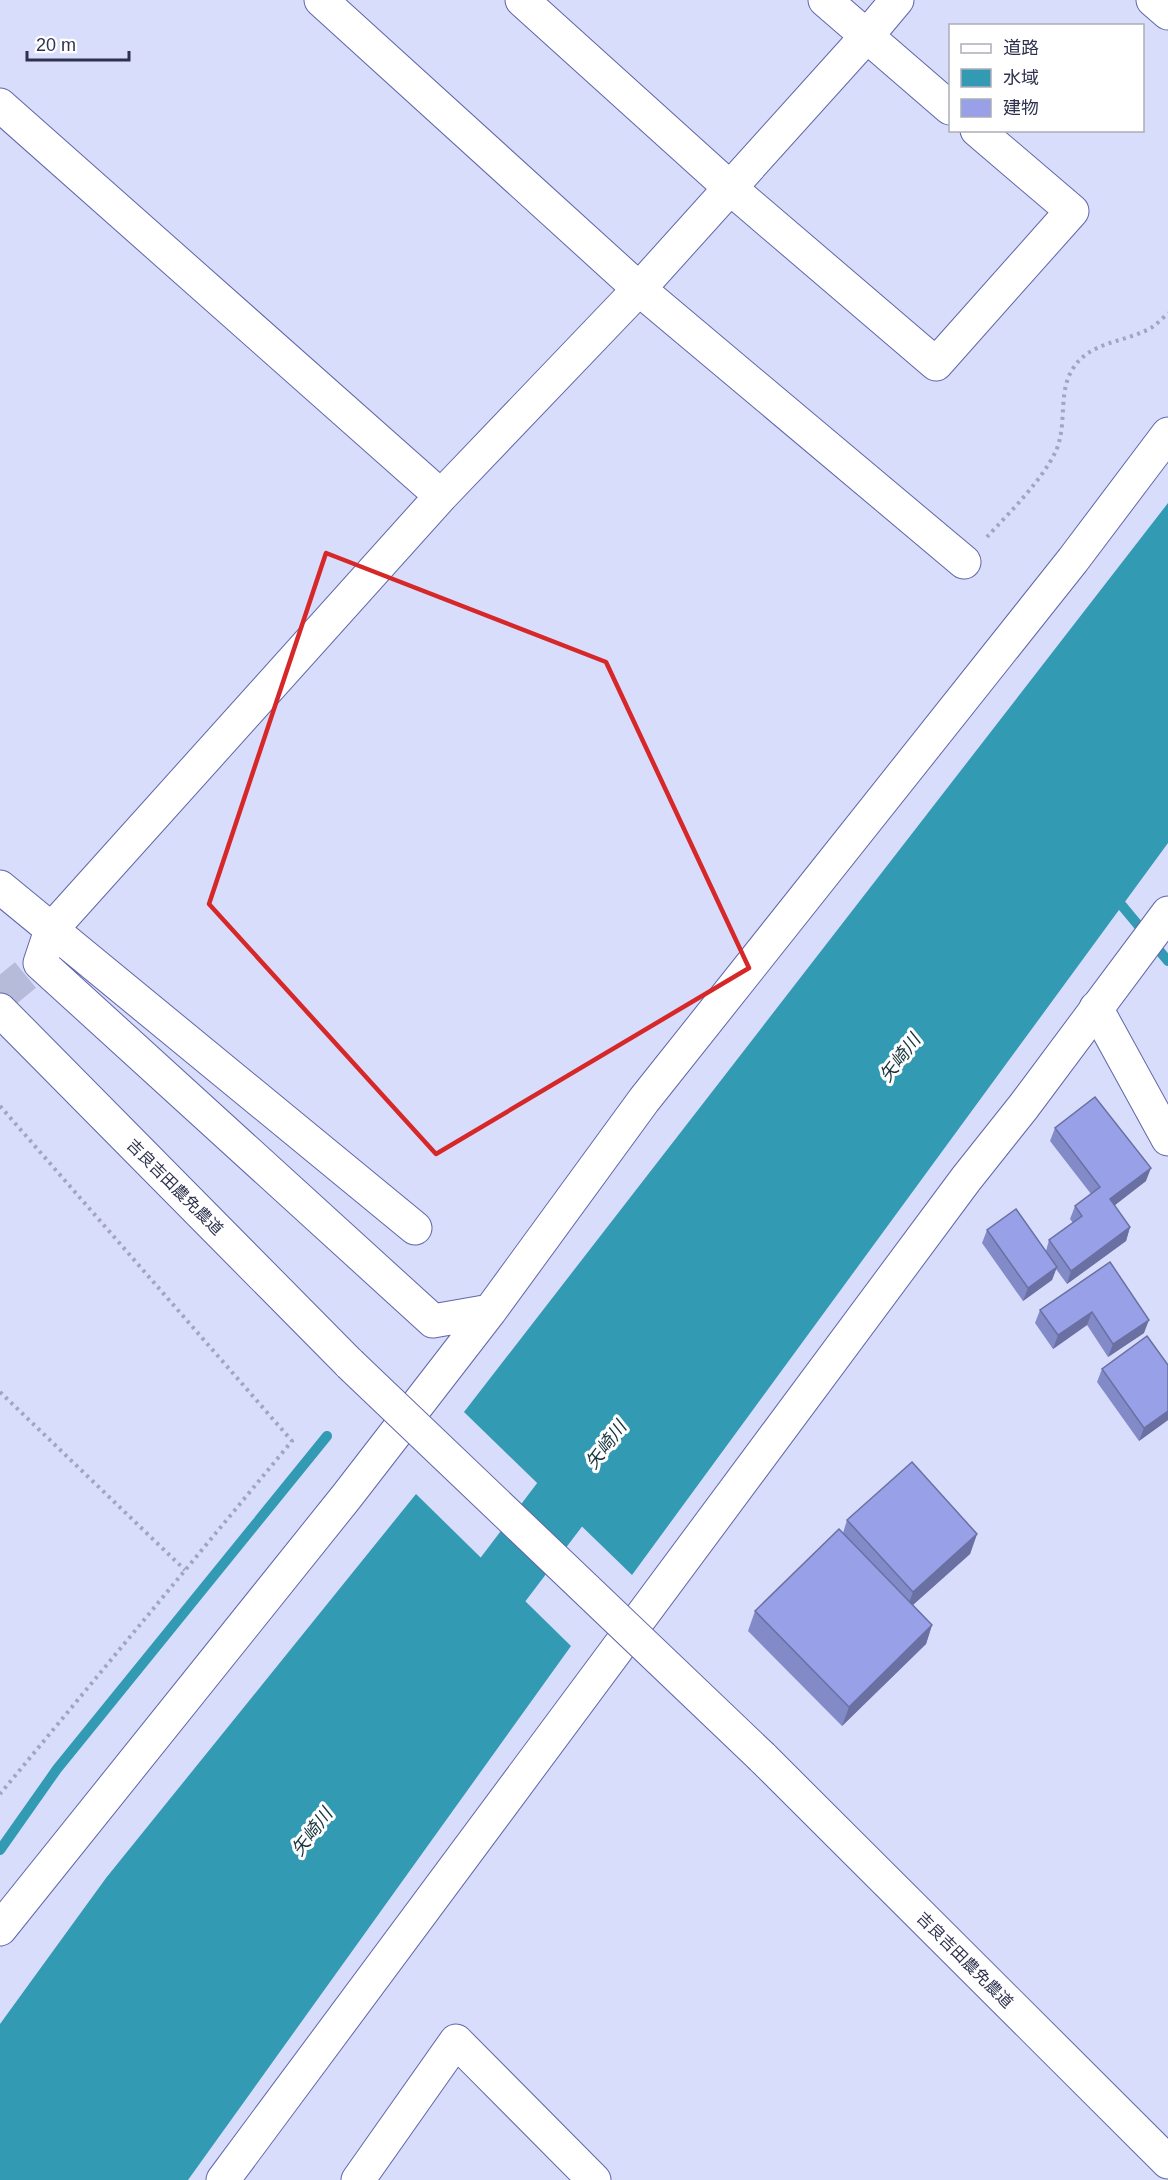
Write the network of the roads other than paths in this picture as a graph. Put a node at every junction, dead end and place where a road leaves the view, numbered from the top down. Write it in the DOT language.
graph roads {
  1 [pos="321,0"];
  2 [pos="522,0"];
  3 [pos="825,0"];
  4 [pos="897,0"];
  5 [pos="1154,0"];
  6 [pos="1168,13"];
  7 [pos="866,37"];
  8 [pos="0,105"];
  9 [pos="949,106"];
  10 [pos="979,132"];
  11 [pos="729,187"];
  12 [pos="639,289"];
  13 [pos="1168,434"];
  14 [pos="441,496"];
  15 [pos="964,562"];
  16 [pos="0,887"];
  17 [pos="1168,913"];
  18 [pos="51,930"];
  19 [pos="1096,1008"];
  20 [pos="0,1010"];
  21 [pos="1168,1139"];
  22 [pos="415,1228"];
  23 [pos="490,1311"];
  24 [pos="0,1929"];
  25 [pos="1168,2162"];
  26 [pos="223,2180"];
  27 [pos="358,2180"];
  28 [pos="594,2180"];
  1 -- 12 [label="street"];
  2 -- 11 [label="street"];
  3 -- 7 [label="street"];
  4 -- 7 [label="street"];
  5 -- 6 [label="street"];
  7 -- 9 [label="street"];
  7 -- 11 [label="street"];
  8 -- 14 [label="street"];
  10 -- 11 [label="street"];
  11 -- 12 [label="street"];
  12 -- 14 [label="street"];
  12 -- 15 [label="street"];
  13 -- 23 [label="street"];
  14 -- 18 [label="street"];
  16 -- 18 [label="street"];
  17 -- 19 [label="street"];
  18 -- 22 [label="street"];
  18 -- 23 [label="street"];
  19 -- 21 [label="street"];
  19 -- 26 [label="street"];
  20 -- 25 [label="street, 吉良吉田農免農道, bridge"];
  23 -- 24 [label="street"];
  27 -- 28 [label="street"];
}
